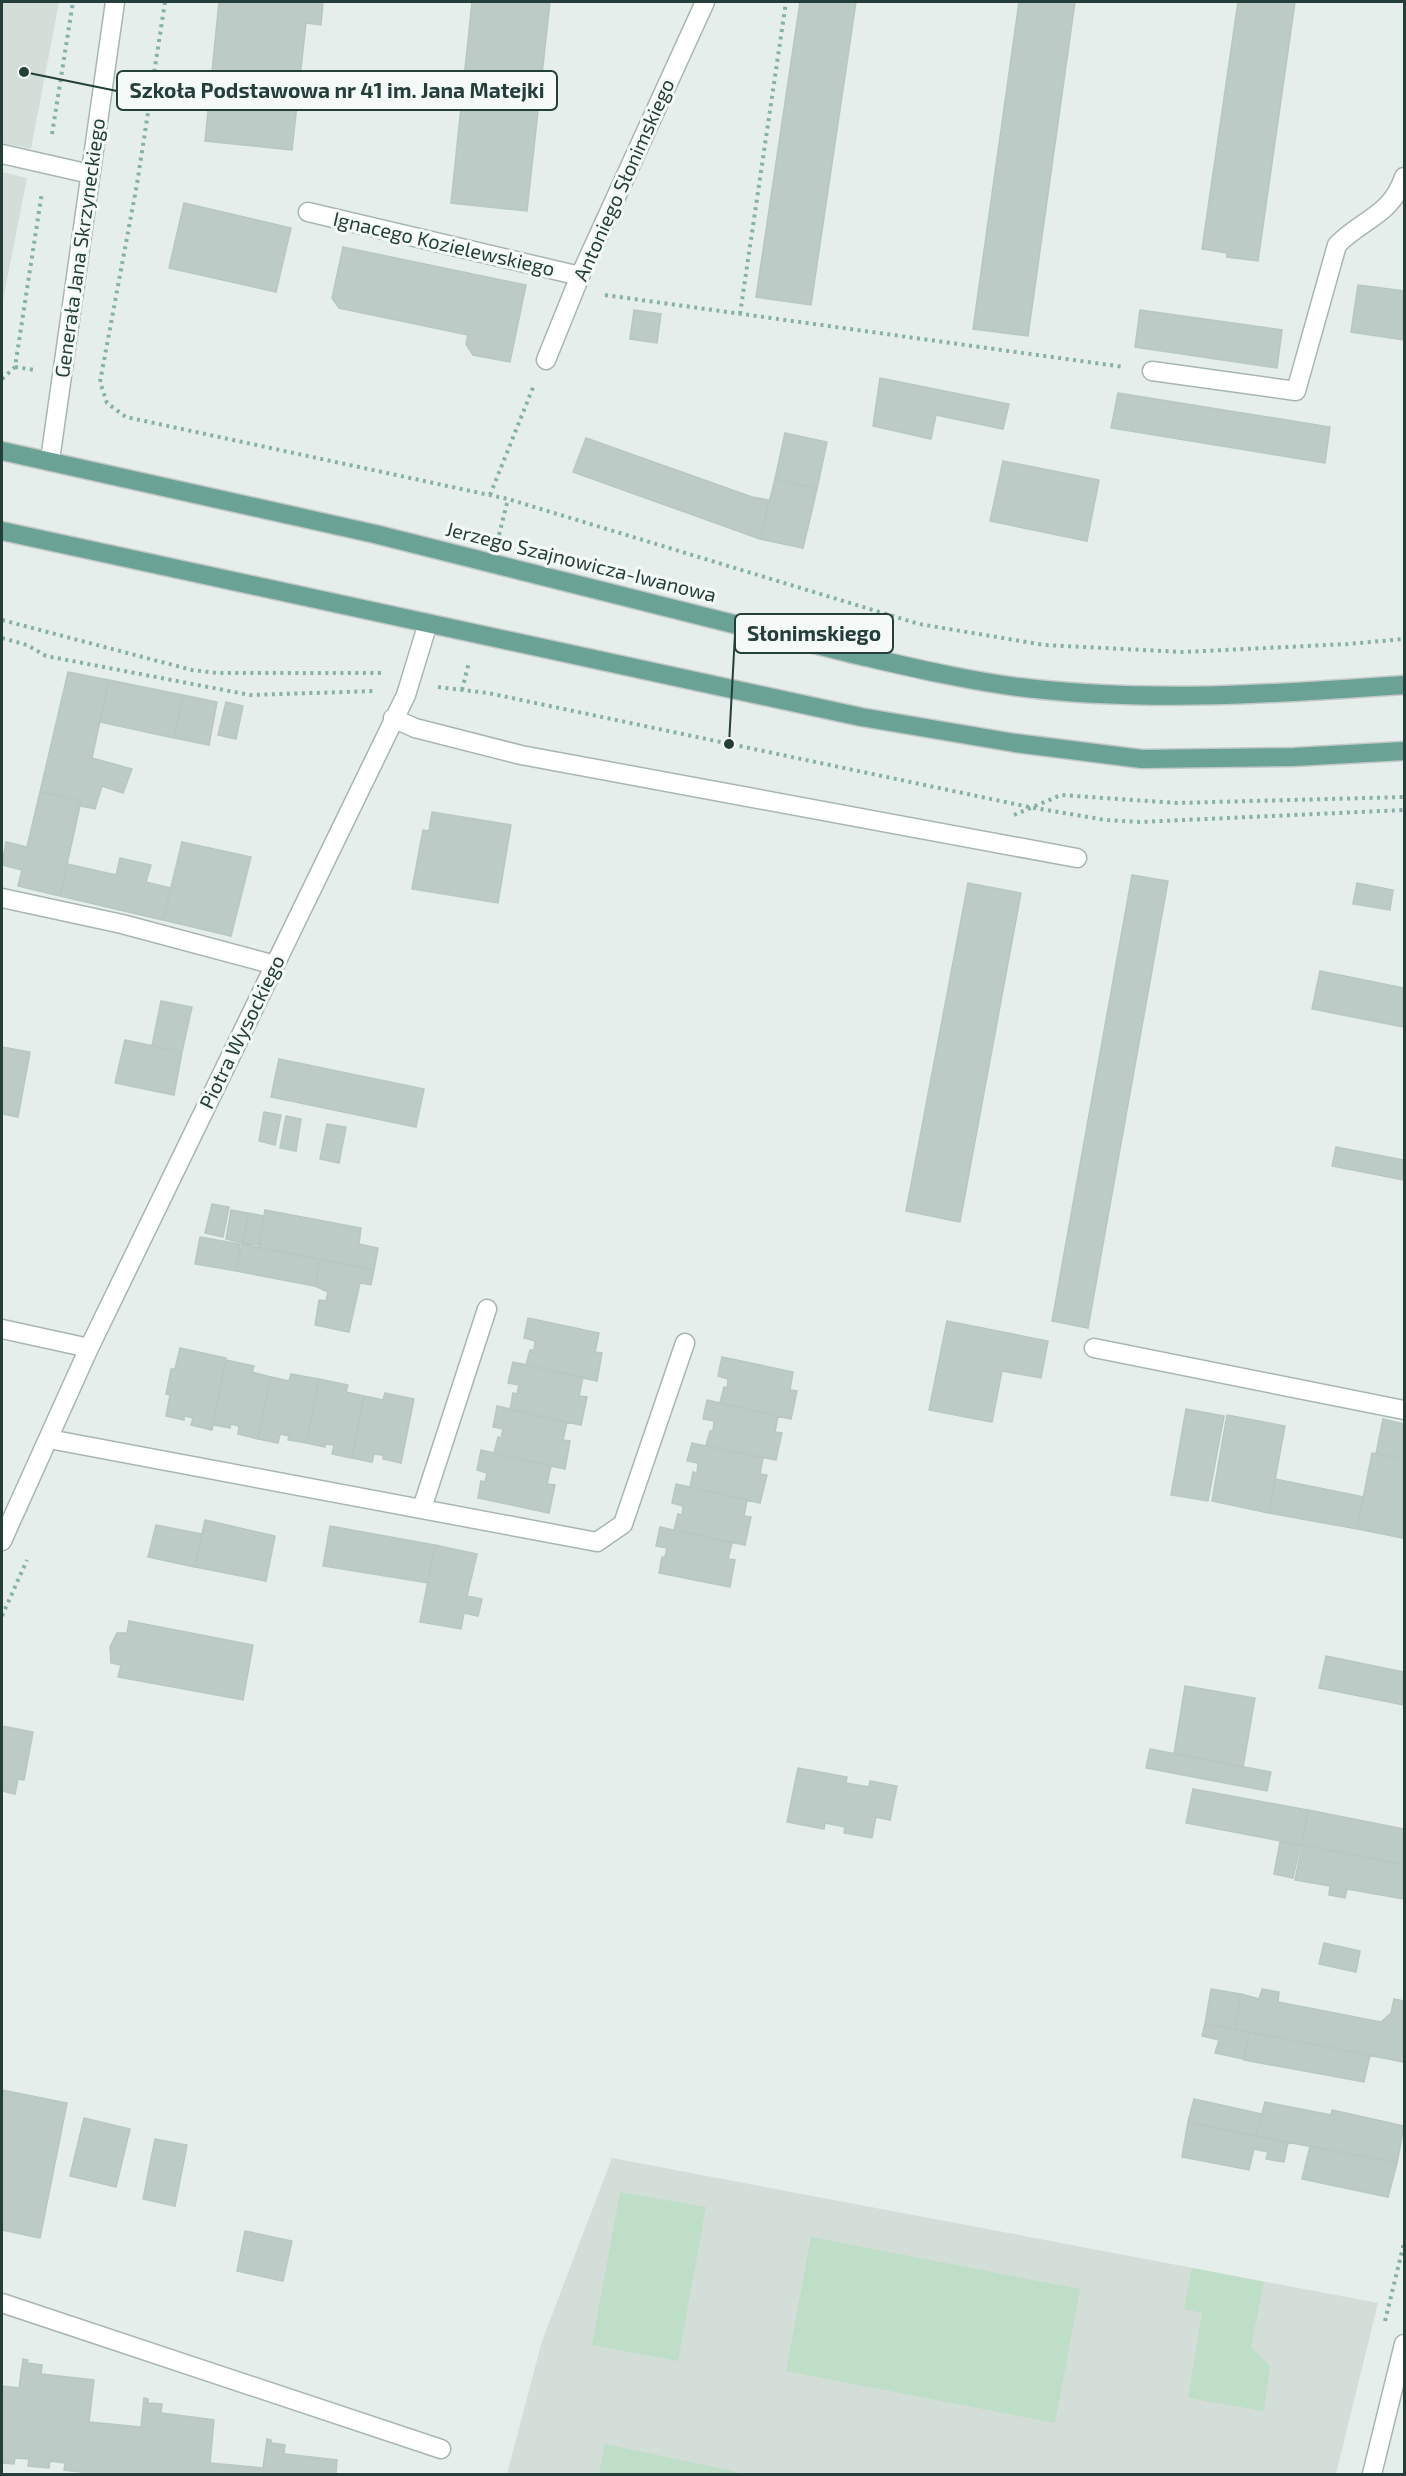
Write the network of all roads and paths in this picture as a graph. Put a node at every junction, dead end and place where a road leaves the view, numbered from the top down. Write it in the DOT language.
graph roads {
  1 [pos="115,2"];
  2 [pos="165,2"];
  3 [pos="705,2"];
  4 [pos="786,2"];
  5 [pos="2,154"];
  6 [pos="90,174"];
  7 [pos="1404,177"];
  8 [pos="308,212"];
  9 [pos="578,283"];
  10 [pos="740,314"];
  11 [pos="546,360"];
  12 [pos="1152,370"];
  13 [pos="2,451"];
  14 [pos="50,460"];
  15 [pos="490,495"];
  16 [pos="2,531"];
  17 [pos="2,620"];
  18 [pos="428,623"];
  19 [pos="2,639"];
  20 [pos="1404,639"];
  21 [pos="1404,685"];
  22 [pos="408,688"];
  23 [pos="393,718"];
  24 [pos="1404,751"];
  25 [pos="1404,798"];
  26 [pos="1029,807"];
  27 [pos="1404,810"];
  28 [pos="1011,816"];
  29 [pos="1077,858"];
  30 [pos="2,898"];
  31 [pos="275,965"];
  32 [pos="487,1308"];
  33 [pos="2,1329"];
  34 [pos="685,1343"];
  35 [pos="89,1348"];
  36 [pos="1094,1348"];
  37 [pos="1404,1410"];
  38 [pos="49,1439"];
  39 [pos="422,1508"];
  40 [pos="2,1541"];
  41 [pos="2,2303"];
  42 [pos="1404,2344"];
  43 [pos="441,2449"];
  44 [pos="1372,2475"];
  1 -- 6 [label="street, Generała Jana Skrzyneckiego"];
  2 -- 15 [label="path"];
  3 -- 9 [label="street, Antoniego Słonimskiego"];
  4 -- 10 [label="path"];
  5 -- 6 [label="street"];
  6 -- 14 [label="street, Generała Jana Skrzyneckiego"];
  7 -- 12 [label="street"];
  8 -- 9 [label="street, Ignacego Kozielewskiego"];
  9 -- 10 [label="path"];
  9 -- 11 [label="street, Antoniego Słonimskiego"];
  10 -- 12 [label="path"];
  11 -- 15 [label="path"];
  13 -- 14 [label="main road, Jerzego Szajnowicza-Iwanowa"];
  14 -- 21 [label="main road, Jerzego Szajnowicza-Iwanowa"];
  15 -- 20 [label="path"];
  16 -- 18 [label="main road"];
  17 -- 22 [label="path"];
  18 -- 22 [label="street, Piotra Wysockiego"];
  18 -- 24 [label="main road"];
  19 -- 22 [label="path"];
  22 -- 23 [label="street, Piotra Wysockiego"];
  22 -- 26 [label="path"];
  23 -- 29 [label="street"];
  23 -- 31 [label="street, Piotra Wysockiego"];
  25 -- 26 [label="path"];
  26 -- 27 [label="path"];
  26 -- 28 [label="path"];
  30 -- 31 [label="street"];
  31 -- 35 [label="street, Piotra Wysockiego"];
  32 -- 39 [label="street"];
  33 -- 35 [label="street"];
  34 -- 39 [label="street"];
  35 -- 38 [label="street, Piotra Wysockiego"];
  36 -- 37 [label="street"];
  38 -- 39 [label="street"];
  38 -- 40 [label="street, Piotra Wysockiego"];
  41 -- 43 [label="street"];
  42 -- 44 [label="street"];
}
